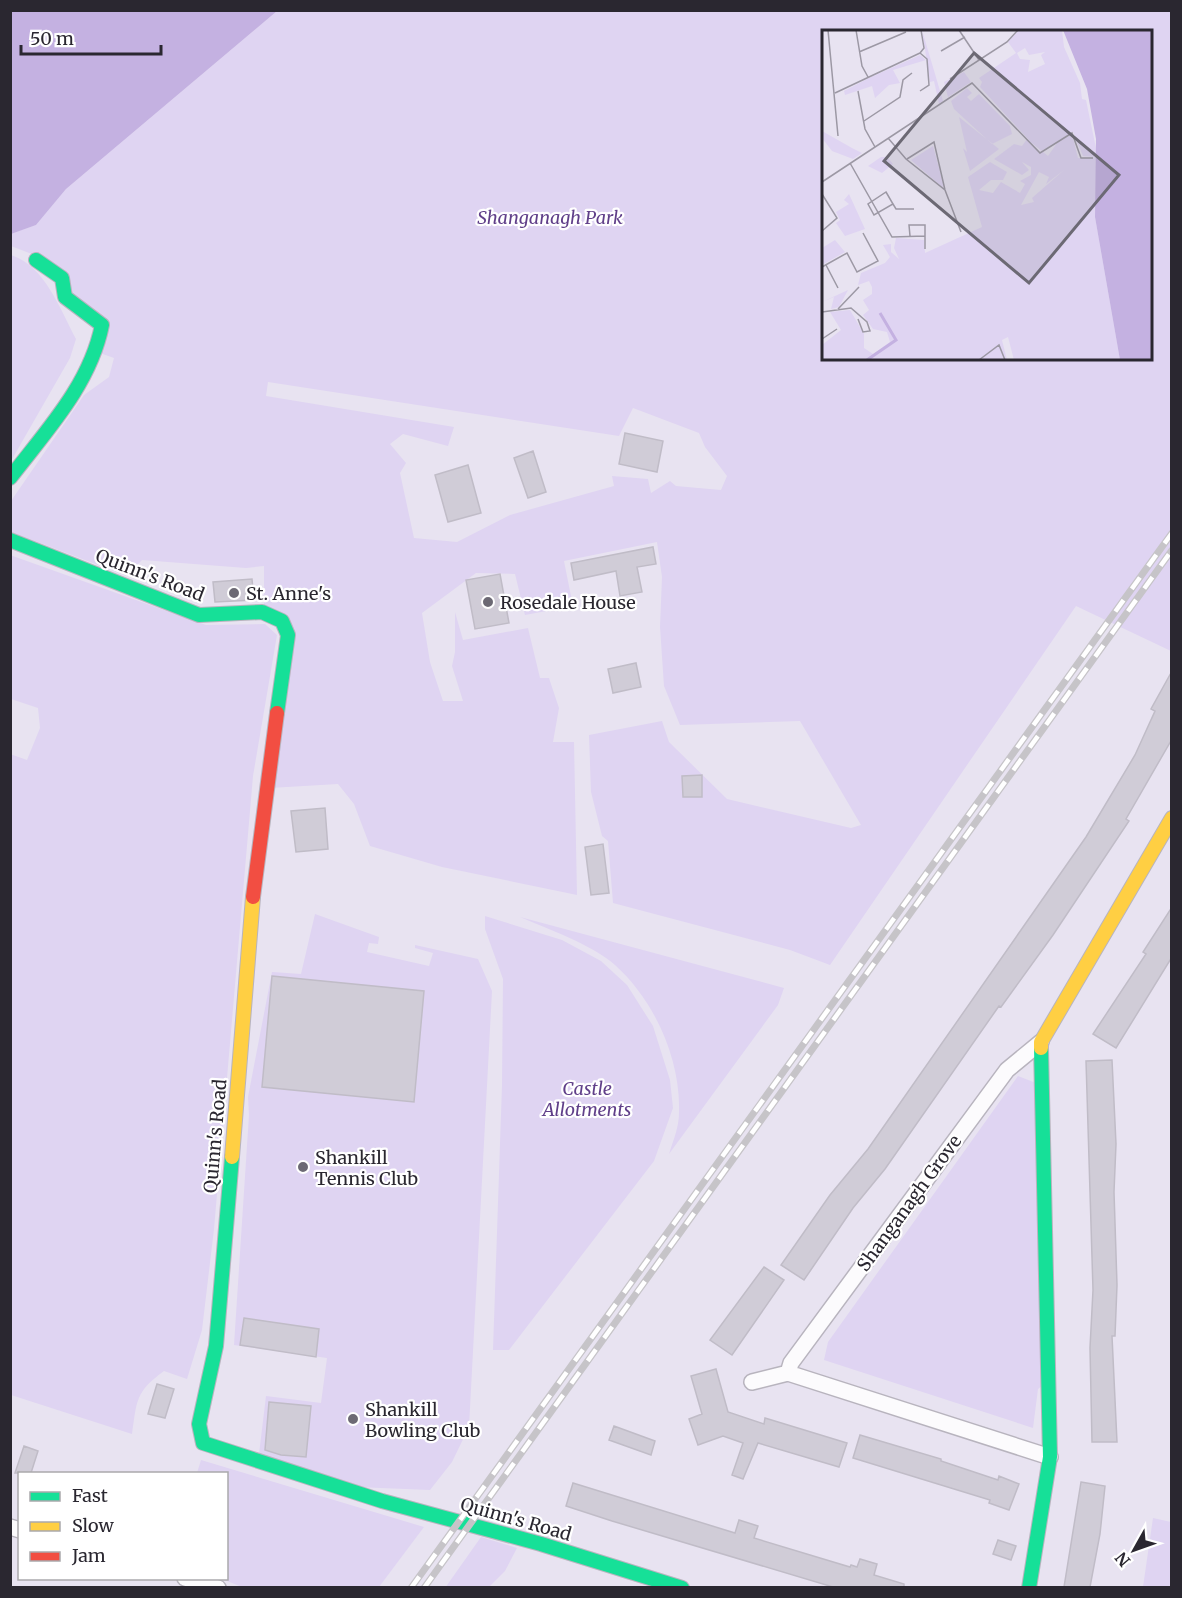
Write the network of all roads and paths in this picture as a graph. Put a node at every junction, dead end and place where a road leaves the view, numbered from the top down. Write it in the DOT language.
graph roads {
  1 [pos="36,260"];
  2 [pos="10,478"];
  3 [pos="10,540"];
  4 [pos="1172,818"];
  5 [pos="1041,1042"];
  6 [pos="788,1373"];
  7 [pos="752,1382"];
  8 [pos="1050,1458"];
  9 [pos="192,1580"];
  10 [pos="218,1587"];
  11 [pos="682,1587"];
  12 [pos="1029,1587"];
  1 -- 2 [label="street"];
  3 -- 11 [label="street, Quinn's Road"];
  4 -- 5 [label="street, Shanganagh Grove"];
  5 -- 6 [label="street, Shanganagh Grove"];
  5 -- 8 [label="street"];
  6 -- 7 [label="street"];
  6 -- 8 [label="street"];
  8 -- 12 [label="street"];
  9 -- 10 [label="street"];
}
